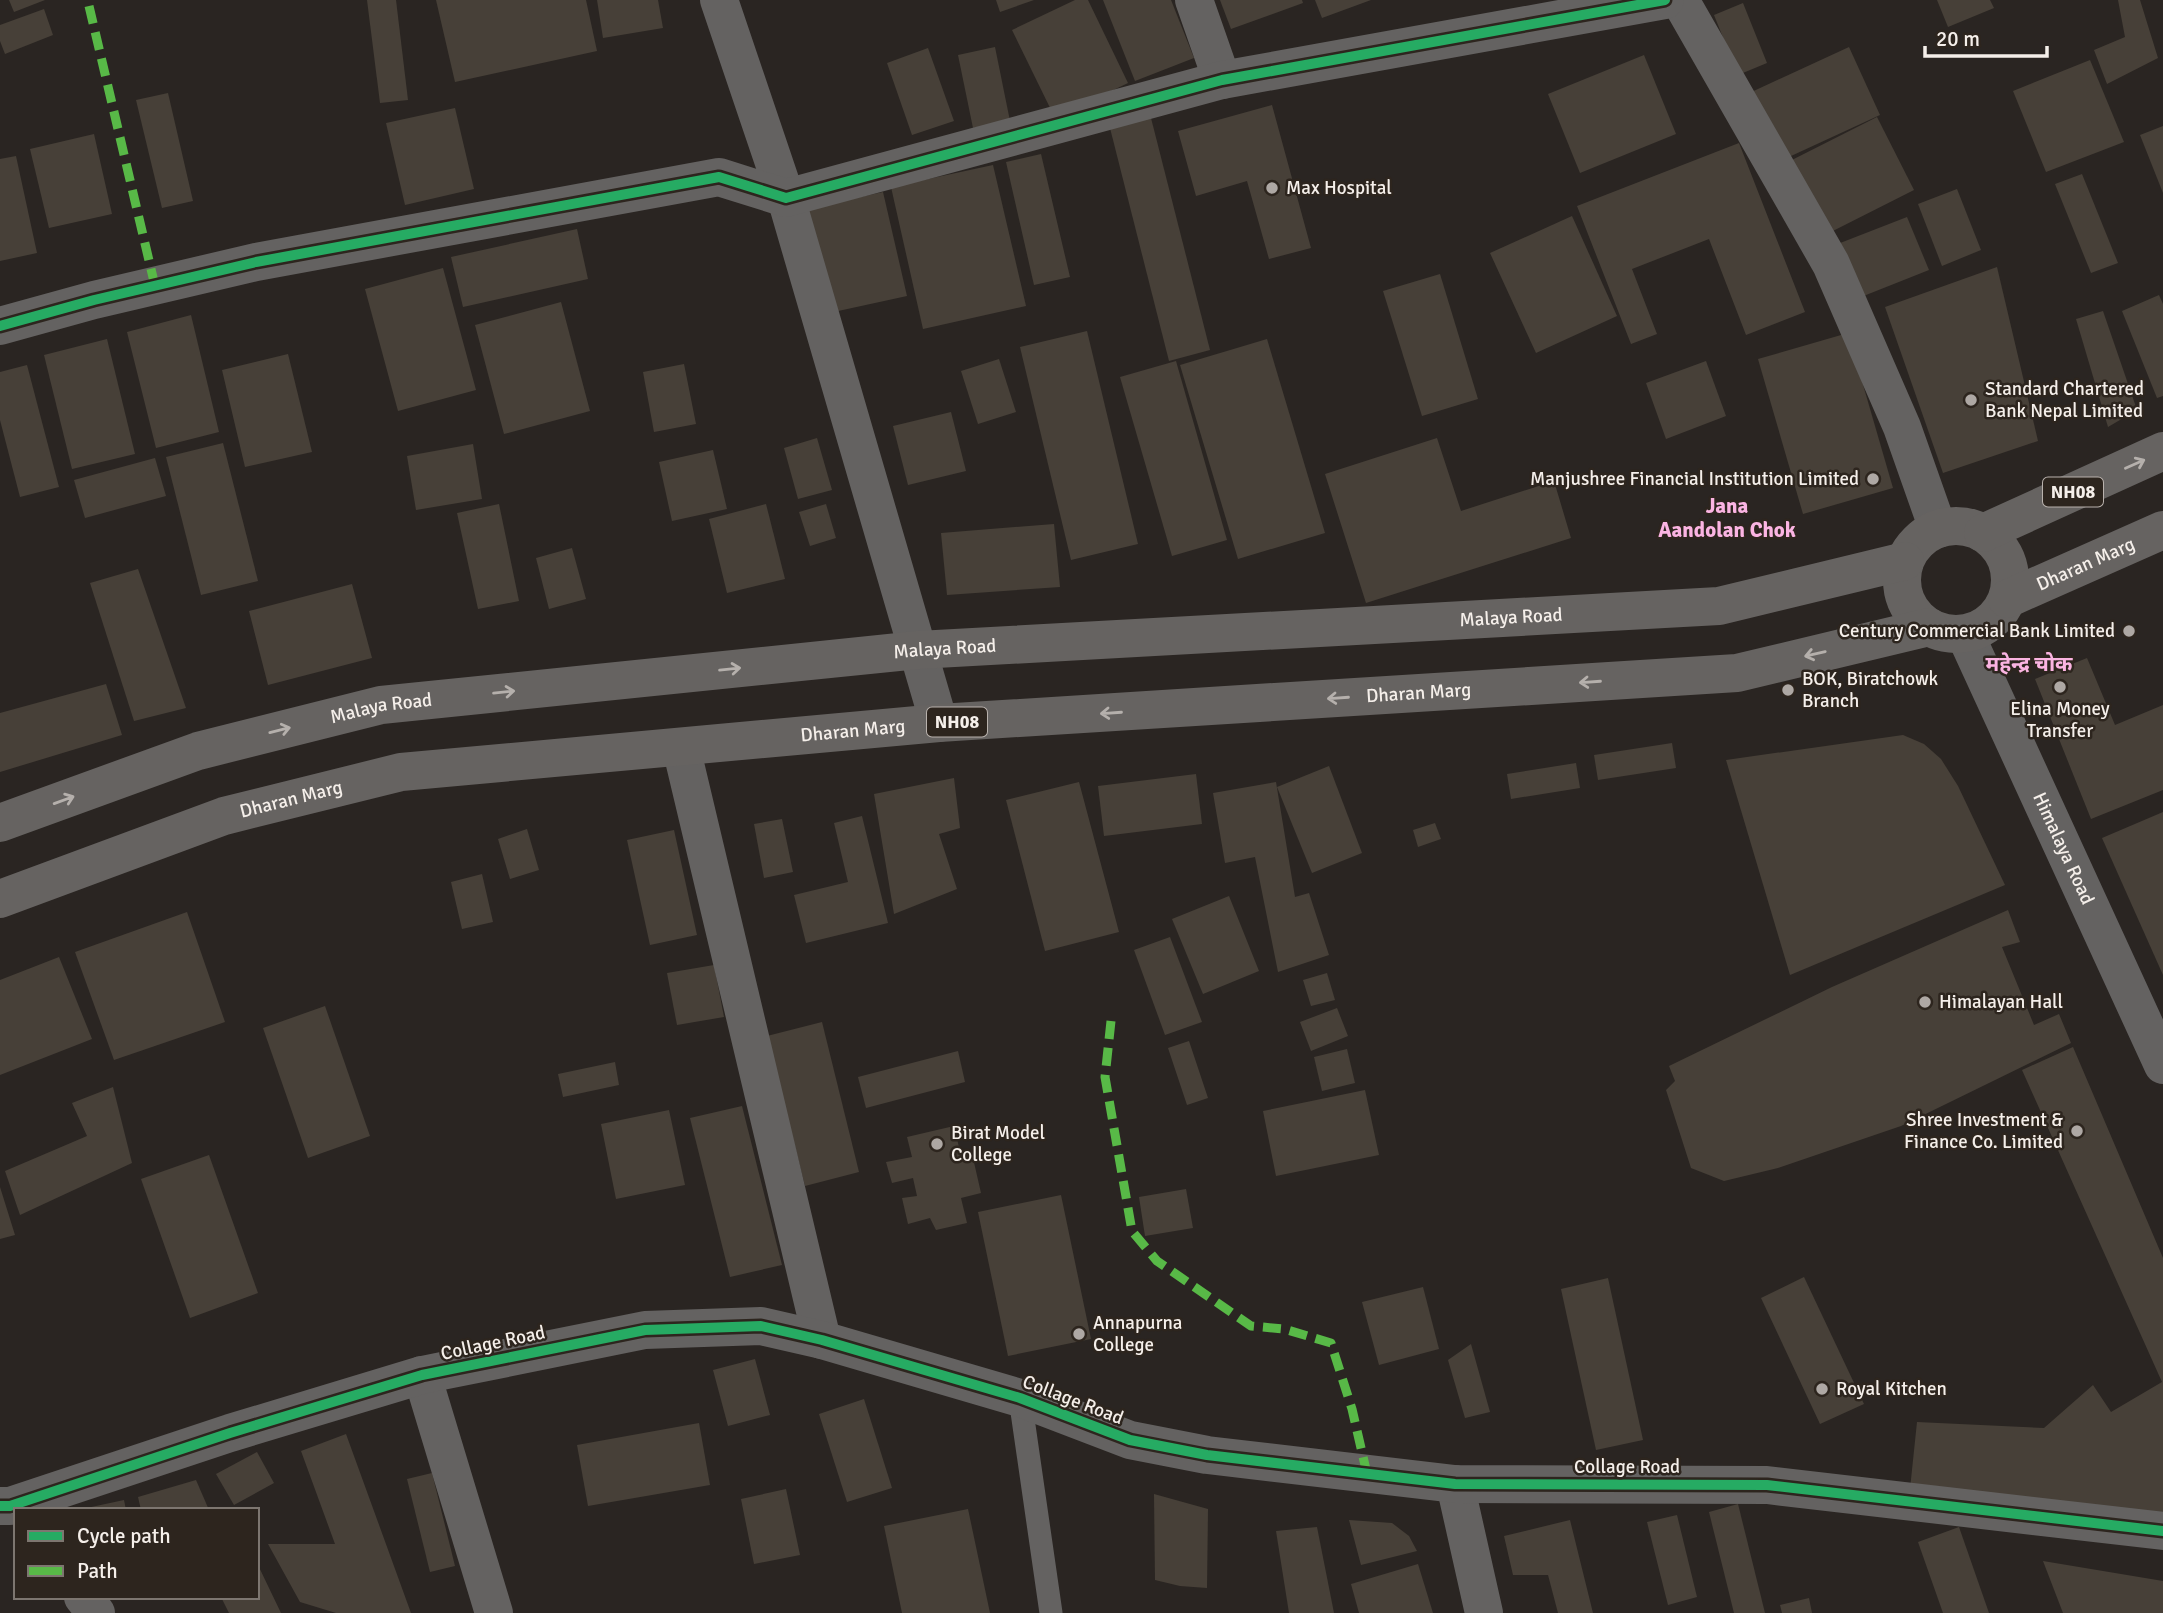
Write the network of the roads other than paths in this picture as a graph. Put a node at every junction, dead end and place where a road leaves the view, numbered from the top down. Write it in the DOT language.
graph roads {
  1 [pos="719,0"];
  2 [pos="1194,0"];
  3 [pos="1665,0"];
  4 [pos="1680,0"];
  5 [pos="1222,80"];
  6 [pos="786,198"];
  7 [pos="0,326"];
  8 [pos="2163,451"];
  9 [pos="1938,529"];
  10 [pos="2163,530"];
  11 [pos="1983,533"];
  12 [pos="1905,561"];
  13 [pos="2007,599"];
  14 [pos="1947,630"];
  15 [pos="918,650"];
  16 [pos="939,723"];
  17 [pos="681,747"];
  18 [pos="0,823"];
  19 [pos="0,899"];
  20 [pos="2163,1065"];
  21 [pos="822,1340"];
  22 [pos="422,1376"];
  23 [pos="1020,1398"];
  24 [pos="1455,1484"];
  25 [pos="9,1508"];
  26 [pos="2163,1531"];
  27 [pos="85,1599"];
  28 [pos="96,1613"];
  29 [pos="494,1613"];
  30 [pos="1051,1613"];
  31 [pos="1485,1613"];
  1 -- 6 [label="street"];
  2 -- 5 [label="street"];
  3 -- 5 [label="street"];
  4 -- 9 [label="street"];
  5 -- 6 [label="street"];
  6 -- 7 [label="street"];
  6 -- 15 [label="street"];
  11 -- 8 [label="main road, NH08, one-way"];
  9 -- 11 [label="main road"];
  9 -- 12 [label="main road"];
  10 -- 13 [label="main road, Dharan Marg"];
  11 -- 13 [label="main road"];
  12 -- 14 [label="main road"];
  12 -- 15 [label="main road, Malaya Road"];
  13 -- 14 [label="main road"];
  14 -- 16 [label="main road, Dharan Marg / NH08, one-way"];
  14 -- 20 [label="street, Himalaya Road"];
  15 -- 16 [label="street"];
  18 -- 15 [label="main road, Malaya Road, one-way"];
  16 -- 17 [label="main road, Dharan Marg / NH08"];
  17 -- 19 [label="main road, Dharan Marg / NH08"];
  17 -- 21 [label="street"];
  21 -- 22 [label="street, Collage Road"];
  21 -- 23 [label="street, Collage Road"];
  22 -- 25 [label="street, Collage Road"];
  22 -- 29 [label="street"];
  23 -- 24 [label="street, Collage Road"];
  23 -- 30 [label="lane"];
  24 -- 26 [label="street, Collage Road"];
  24 -- 31 [label="street"];
  27 -- 28 [label="street"];
}
